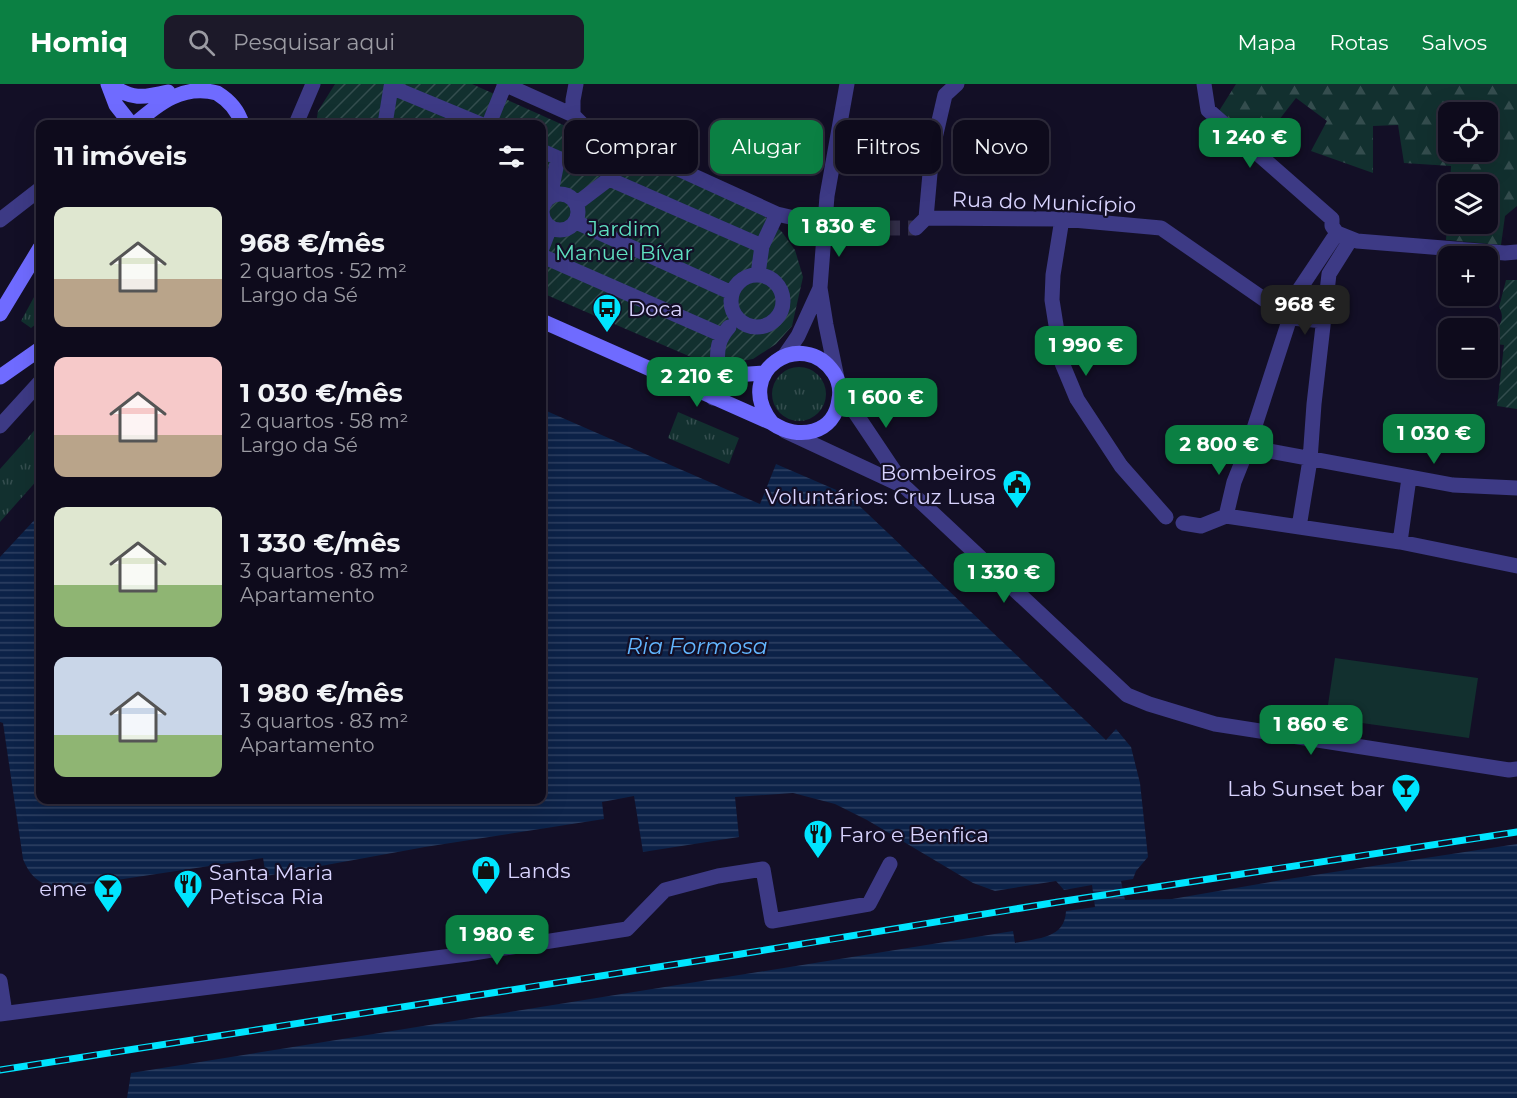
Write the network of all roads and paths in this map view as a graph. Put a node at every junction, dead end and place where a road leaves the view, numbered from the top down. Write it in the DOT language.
graph roads {
  1 [pos="109,84"];
  2 [pos="313,84"];
  3 [pos="505,84"];
  4 [pos="576,84"];
  5 [pos="848,84"];
  6 [pos="957,84"];
  7 [pos="1204,84"];
  8 [pos="390,86"];
  9 [pos="219,89"];
  10 [pos="171,92"];
  11 [pos="573,115"];
  12 [pos="129,120"];
  13 [pos="138,120"];
  14 [pos="240,120"];
  15 [pos="298,120"];
  16 [pos="386,120"];
  17 [pos="471,120"];
  18 [pos="491,120"];
  19 [pos="546,153"];
  20 [pos="36,192"];
  21 [pos="546,200"];
  22 [pos="546,202"];
  23 [pos="576,204"];
  24 [pos="777,213"];
  25 [pos="1062,219"];
  26 [pos="0,220"];
  27 [pos="546,222"];
  28 [pos="576,222"];
  29 [pos="824,225"];
  30 [pos="550,227"];
  31 [pos="862,228"];
  32 [pos="1344,236"];
  33 [pos="546,238"];
  34 [pos="762,246"];
  35 [pos="1517,252"];
  36 [pos="36,255"];
  37 [pos="546,258"];
  38 [pos="758,274"];
  39 [pos="820,288"];
  40 [pos="732,293"];
  41 [pos="0,314"];
  42 [pos="737,318"];
  43 [pos="1291,318"];
  44 [pos="1324,321"];
  45 [pos="546,323"];
  46 [pos="722,335"];
  47 [pos="36,352"];
  48 [pos="785,355"];
  49 [pos="635,363"];
  50 [pos="764,373"];
  51 [pos="0,377"];
  52 [pos="717,377"];
  53 [pos="839,384"];
  54 [pos="36,386"];
  55 [pos="713,398"];
  56 [pos="0,426"];
  57 [pos="778,427"];
  58 [pos="1248,447"];
  59 [pos="1310,460"];
  60 [pos="1409,478"];
  61 [pos="905,487"];
  62 [pos="1517,488"];
  63 [pos="1226,516"];
  64 [pos="1166,517"];
  65 [pos="1182,524"];
  66 [pos="1299,527"];
  67 [pos="1400,542"];
  68 [pos="1517,566"];
  69 [pos="1517,769"];
  70 [pos="890,864"];
  71 [pos="0,981"];
  72 [pos="3,1013"];
  1 -- 10 [label="street"];
  1 -- 12 [label="street"];
  2 -- 15 [label="street"];
  3 -- 11 [label="street"];
  3 -- 18 [label="street"];
  4 -- 11 [label="street"];
  5 -- 29 [label="street"];
  6 -- 25 [label="street, Rua do Município"];
  7 -- 32 [label="street"];
  8 -- 16 [label="street"];
  8 -- 17 [label="street"];
  9 -- 10 [label="street"];
  9 -- 14 [label="street"];
  10 -- 13 [label="street"];
  11 -- 24 [label="street"];
  19 -- 21 [label="street"];
  20 -- 26 [label="street"];
  22 -- 23 [label="street"];
  23 -- 28 [label="street"];
  23 -- 34 [label="street"];
  24 -- 29 [label="street"];
  24 -- 34 [label="street"];
  25 -- 43 [label="street, Rua do Município"];
  25 -- 64 [label="street"];
  27 -- 30 [label="street"];
  28 -- 30 [label="street"];
  28 -- 40 [label="street"];
  29 -- 31 [label="street"];
  29 -- 39 [label="street"];
  30 -- 33 [label="street"];
  32 -- 35 [label="street"];
  32 -- 43 [label="street"];
  32 -- 44 [label="street"];
  34 -- 38 [label="street"];
  36 -- 41 [label="street"];
  37 -- 46 [label="street"];
  38 -- 40 [label="street"];
  38 -- 42 [label="street"];
  39 -- 48 [label="street"];
  39 -- 53 [label="street"];
  40 -- 42 [label="street"];
  42 -- 46 [label="street"];
  43 -- 44 [label="street"];
  43 -- 58 [label="street"];
  44 -- 59 [label="street"];
  45 -- 49 [label="street"];
  46 -- 52 [label="street"];
  47 -- 51 [label="street"];
  48 -- 50 [label="street"];
  48 -- 53 [label="street"];
  49 -- 52 [label="street"];
  49 -- 55 [label="street"];
  50 -- 52 [label="street"];
  50 -- 57 [label="street"];
  52 -- 55 [label="street"];
  53 -- 57 [label="street"];
  53 -- 61 [label="street"];
  54 -- 56 [label="street"];
  55 -- 57 [label="street"];
  57 -- 61 [label="street"];
  58 -- 59 [label="street"];
  58 -- 63 [label="street"];
  59 -- 60 [label="street"];
  59 -- 66 [label="street"];
  60 -- 62 [label="street"];
  60 -- 67 [label="street"];
  61 -- 69 [label="street"];
  63 -- 65 [label="street"];
  63 -- 66 [label="street"];
  66 -- 67 [label="street"];
  67 -- 68 [label="street"];
  70 -- 72 [label="street"];
  71 -- 72 [label="street"];
}
